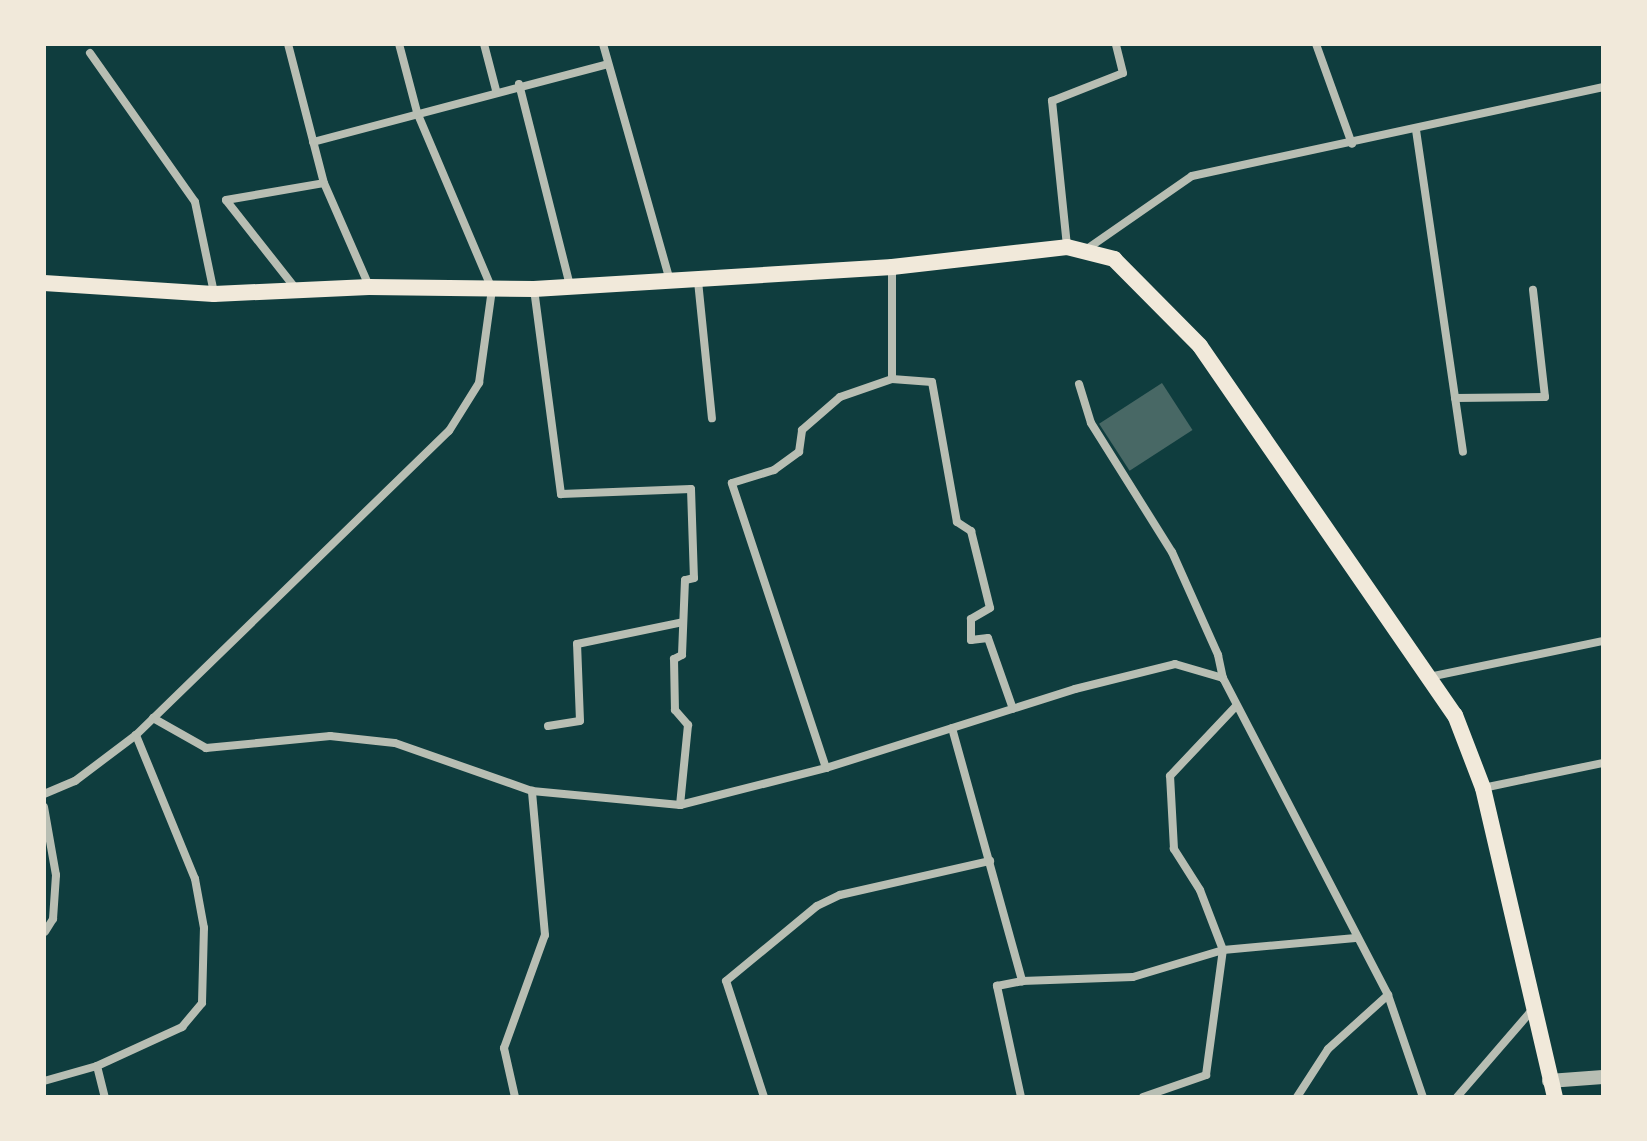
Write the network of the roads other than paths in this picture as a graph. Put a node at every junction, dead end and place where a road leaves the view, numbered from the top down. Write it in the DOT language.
graph roads {
  1 [pos="288,44"];
  2 [pos="399,44"];
  3 [pos="484,44"];
  4 [pos="603,44"];
  5 [pos="1116,44"];
  6 [pos="1316,44"];
  7 [pos="90,53"];
  8 [pos="608,64"];
  9 [pos="519,84"];
  10 [pos="1603,87"];
  11 [pos="496,90"];
  12 [pos="417,112"];
  13 [pos="1416,130"];
  14 [pos="313,142"];
  15 [pos="1352,144"];
  16 [pos="324,183"];
  17 [pos="1075,249"];
  18 [pos="892,267"];
  19 [pos="669,278"];
  20 [pos="698,281"];
  21 [pos="44,283"];
  22 [pos="369,287"];
  23 [pos="570,287"];
  24 [pos="492,289"];
  25 [pos="534,289"];
  26 [pos="297,290"];
  27 [pos="1533,290"];
  28 [pos="214,294"];
  29 [pos="892,379"];
  30 [pos="1079,384"];
  31 [pos="1455,398"];
  32 [pos="712,418"];
  33 [pos="1463,452"];
  34 [pos="683,622"];
  35 [pos="1603,641"];
  36 [pos="1429,677"];
  37 [pos="1223,678"];
  38 [pos="1236,706"];
  39 [pos="1013,709"];
  40 [pos="153,718"];
  41 [pos="548,726"];
  42 [pos="952,728"];
  43 [pos="136,735"];
  44 [pos="1603,763"];
  45 [pos="826,768"];
  46 [pos="1483,788"];
  47 [pos="532,791"];
  48 [pos="44,794"];
  49 [pos="680,805"];
  50 [pos="44,807"];
  51 [pos="990,861"];
  52 [pos="45,932"];
  53 [pos="1355,938"];
  54 [pos="1223,950"];
  55 [pos="1022,981"];
  56 [pos="1388,995"];
  57 [pos="1534,1008"];
  58 [pos="97,1066"];
  59 [pos="1603,1077"];
  60 [pos="44,1081"];
  61 [pos="1552,1089"];
  62 [pos="105,1097"];
  63 [pos="515,1097"];
  64 [pos="764,1097"];
  65 [pos="1021,1097"];
  66 [pos="1143,1097"];
  67 [pos="1297,1097"];
  68 [pos="1423,1097"];
  69 [pos="1457,1097"];
  1 -- 14 [label="street"];
  2 -- 12 [label="street"];
  3 -- 11 [label="street"];
  4 -- 8 [label="street"];
  5 -- 17 [label="street"];
  6 -- 15 [label="street"];
  7 -- 28 [label="street"];
  8 -- 9 [label="street"];
  8 -- 19 [label="street"];
  9 -- 11 [label="street"];
  9 -- 23 [label="street"];
  10 -- 13 [label="street"];
  11 -- 12 [label="street"];
  12 -- 14 [label="street"];
  12 -- 24 [label="street"];
  13 -- 15 [label="street"];
  13 -- 31 [label="street"];
  14 -- 16 [label="street"];
  15 -- 17 [label="street"];
  16 -- 22 [label="street"];
  16 -- 26 [label="street"];
  17 -- 18 [label="main road"];
  17 -- 36 [label="main road"];
  18 -- 20 [label="main road"];
  18 -- 29 [label="street"];
  19 -- 20 [label="main road"];
  19 -- 23 [label="main road"];
  20 -- 32 [label="street"];
  21 -- 28 [label="main road"];
  22 -- 24 [label="main road"];
  22 -- 26 [label="main road"];
  23 -- 25 [label="main road"];
  24 -- 25 [label="main road"];
  24 -- 40 [label="street"];
  25 -- 34 [label="street"];
  26 -- 28 [label="main road"];
  27 -- 31 [label="street"];
  29 -- 39 [label="street"];
  29 -- 45 [label="street"];
  30 -- 37 [label="street"];
  31 -- 33 [label="street"];
  34 -- 41 [label="street"];
  34 -- 49 [label="street"];
  35 -- 36 [label="street"];
  36 -- 46 [label="main road"];
  37 -- 38 [label="street"];
  37 -- 39 [label="street"];
  38 -- 53 [label="street"];
  38 -- 54 [label="street"];
  39 -- 42 [label="street"];
  40 -- 43 [label="street"];
  40 -- 47 [label="street"];
  42 -- 45 [label="street"];
  42 -- 51 [label="street"];
  43 -- 48 [label="street"];
  43 -- 58 [label="street"];
  44 -- 46 [label="street"];
  45 -- 49 [label="street"];
  46 -- 57 [label="main road"];
  47 -- 49 [label="street"];
  47 -- 63 [label="street"];
  50 -- 52 [label="street"];
  51 -- 55 [label="street"];
  51 -- 64 [label="street"];
  53 -- 54 [label="street"];
  53 -- 56 [label="street"];
  54 -- 55 [label="street"];
  54 -- 66 [label="street"];
  55 -- 65 [label="street"];
  56 -- 67 [label="street"];
  56 -- 68 [label="street"];
  57 -- 61 [label="main road"];
  57 -- 69 [label="street"];
  58 -- 60 [label="street"];
  58 -- 62 [label="street"];
  59 -- 61 [label="street"];
}
